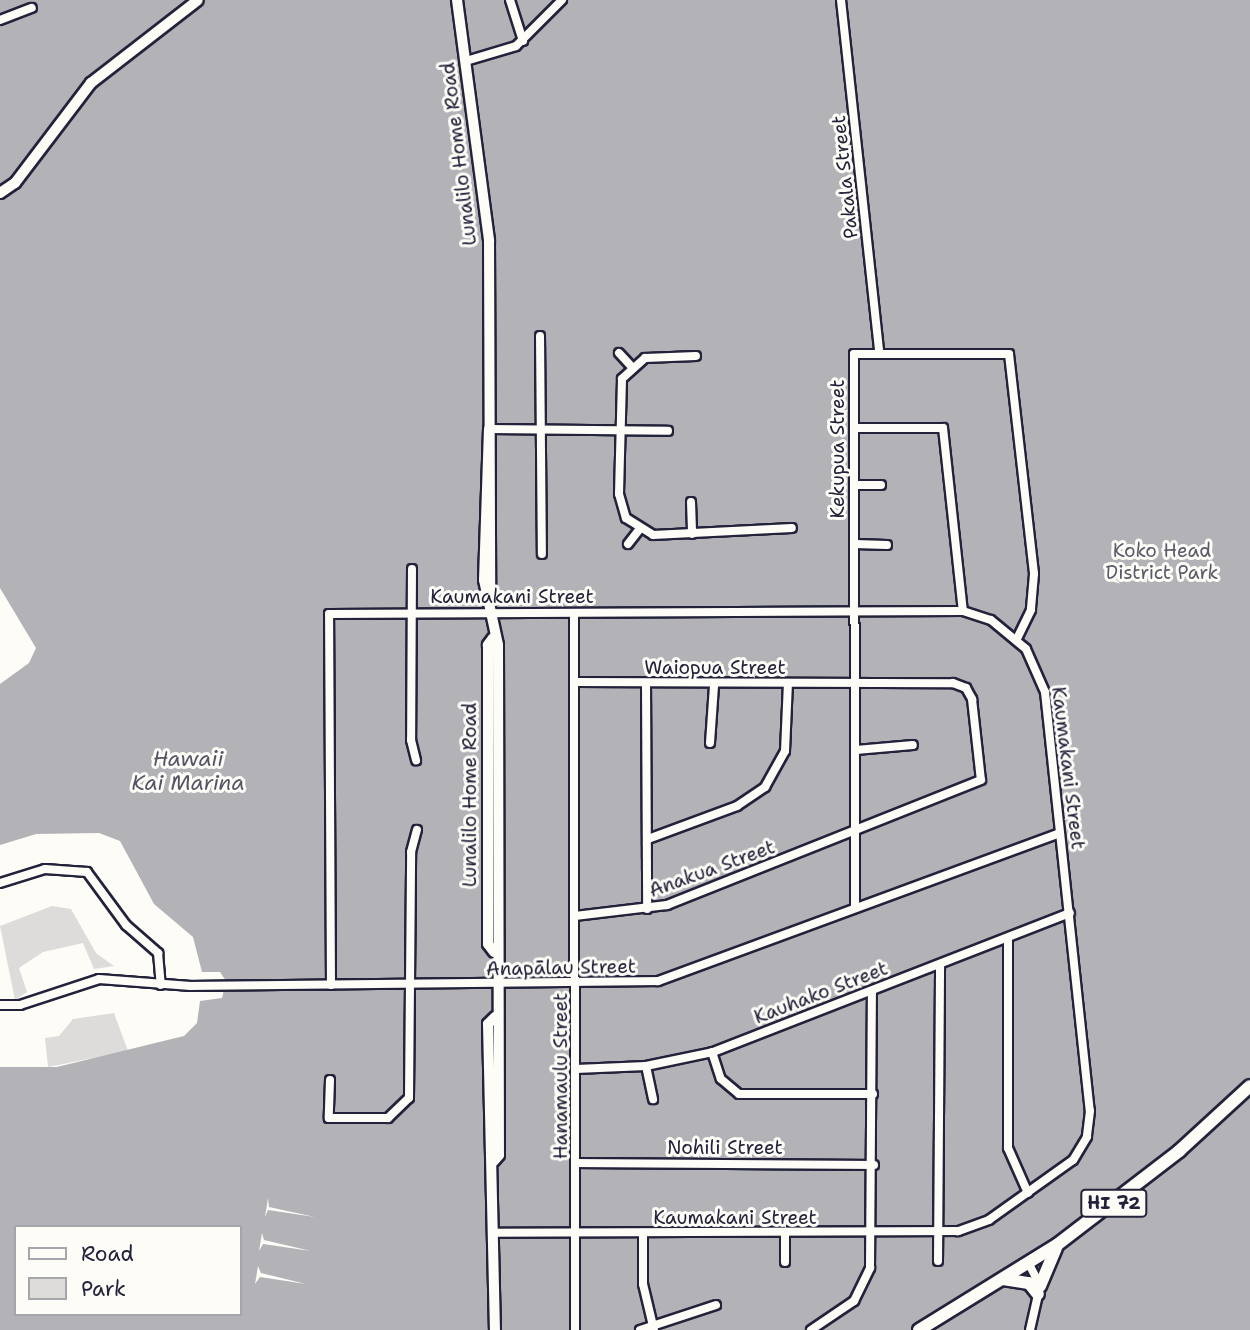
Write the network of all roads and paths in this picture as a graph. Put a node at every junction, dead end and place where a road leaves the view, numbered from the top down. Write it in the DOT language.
graph roads {
  1 [pos="198,0"];
  2 [pos="457,0"];
  3 [pos="510,0"];
  4 [pos="562,0"];
  5 [pos="841,0"];
  6 [pos="32,8"];
  7 [pos="0,20"];
  8 [pos="523,41"];
  9 [pos="466,61"];
  10 [pos="0,193"];
  11 [pos="540,336"];
  12 [pos="879,352"];
  13 [pos="619,353"];
  14 [pos="696,356"];
  15 [pos="631,366"];
  16 [pos="539,428"];
  17 [pos="855,428"];
  18 [pos="489,429"];
  19 [pos="618,429"];
  20 [pos="668,431"];
  21 [pos="854,485"];
  22 [pos="881,485"];
  23 [pos="691,502"];
  24 [pos="792,528"];
  25 [pos="639,530"];
  26 [pos="692,534"];
  27 [pos="628,544"];
  28 [pos="855,544"];
  29 [pos="887,545"];
  30 [pos="542,554"];
  31 [pos="412,569"];
  32 [pos="963,611"];
  33 [pos="411,612"];
  34 [pos="493,612"];
  35 [pos="855,612"];
  36 [pos="573,613"];
  37 [pos="1017,639"];
  38 [pos="575,682"];
  39 [pos="855,682"];
  40 [pos="788,683"];
  41 [pos="646,684"];
  42 [pos="714,686"];
  43 [pos="710,743"];
  44 [pos="913,745"];
  45 [pos="856,750"];
  46 [pos="416,760"];
  47 [pos="417,830"];
  48 [pos="855,831"];
  49 [pos="1060,833"];
  50 [pos="648,839"];
  51 [pos="0,883"];
  52 [pos="855,906"];
  53 [pos="647,909"];
  54 [pos="1070,913"];
  55 [pos="575,916"];
  56 [pos="1008,939"];
  57 [pos="940,965"];
  58 [pos="161,985"];
  59 [pos="331,985"];
  60 [pos="494,985"];
  61 [pos="576,985"];
  62 [pos="412,986"];
  63 [pos="872,991"];
  64 [pos="0,1005"];
  65 [pos="712,1052"];
  66 [pos="646,1066"];
  67 [pos="576,1069"];
  68 [pos="331,1080"];
  69 [pos="1250,1086"];
  70 [pos="873,1094"];
  71 [pos="653,1099"];
  72 [pos="576,1163"];
  73 [pos="874,1165"];
  74 [pos="1028,1193"];
  75 [pos="871,1232"];
  76 [pos="939,1232"];
  77 [pos="496,1233"];
  78 [pos="575,1233"];
  79 [pos="643,1234"];
  80 [pos="785,1234"];
  81 [pos="1058,1244"];
  82 [pos="939,1261"];
  83 [pos="785,1262"];
  84 [pos="1029,1264"];
  85 [pos="1003,1279"];
  86 [pos="1039,1290"];
  87 [pos="716,1305"];
  88 [pos="654,1328"];
  89 [pos="495,1330"];
  90 [pos="575,1330"];
  91 [pos="640,1330"];
  92 [pos="811,1330"];
  93 [pos="919,1330"];
  94 [pos="1030,1330"];
  1 -- 10 [label="main road"];
  2 -- 9 [label="main road, Lunalilo Home Road"];
  3 -- 8 [label="street"];
  4 -- 8 [label="street"];
  5 -- 12 [label="street, Pakala Street"];
  6 -- 7 [label="street"];
  8 -- 9 [label="street"];
  9 -- 18 [label="main road, Lunalilo Home Road"];
  11 -- 16 [label="street"];
  12 -- 17 [label="street, Kekupua Street"];
  12 -- 37 [label="street, Kekupua Street"];
  13 -- 15 [label="street"];
  14 -- 15 [label="street"];
  15 -- 19 [label="street"];
  16 -- 18 [label="street"];
  16 -- 19 [label="street"];
  16 -- 30 [label="street"];
  17 -- 21 [label="street, Kekupua Street"];
  17 -- 32 [label="street"];
  18 -- 34 [label="main road, Lunalilo Home Road"];
  19 -- 20 [label="street"];
  19 -- 25 [label="street"];
  21 -- 22 [label="street"];
  21 -- 28 [label="street, Kekupua Street"];
  23 -- 26 [label="street"];
  24 -- 26 [label="street"];
  25 -- 26 [label="street"];
  25 -- 27 [label="street"];
  28 -- 29 [label="street"];
  28 -- 35 [label="street, Kekupua Street"];
  31 -- 33 [label="street"];
  32 -- 35 [label="street, Kaumakani Street"];
  32 -- 37 [label="street, Kaumakani Street"];
  33 -- 34 [label="street, Kaumakani Street"];
  33 -- 46 [label="street"];
  33 -- 59 [label="street, Kaumakani Street"];
  34 -- 36 [label="street, Kaumakani Street"];
  34 -- 60 [label="main road, Lunalilo Home Road"];
  35 -- 36 [label="street, Kaumakani Street"];
  35 -- 39 [label="street, Kekupua Street"];
  36 -- 38 [label="street, Hanamaulu Street"];
  37 -- 49 [label="street, Kaumakani Street"];
  38 -- 41 [label="street, Waiopua Street"];
  38 -- 55 [label="street, Hanamaulu Street"];
  39 -- 40 [label="street, Waiopua Street"];
  39 -- 45 [label="street, Kekupua Street"];
  39 -- 48 [label="street, Waiopua Street"];
  40 -- 42 [label="street, Waiopua Street"];
  40 -- 50 [label="street"];
  41 -- 42 [label="street, Waiopua Street"];
  41 -- 50 [label="street"];
  42 -- 43 [label="street"];
  44 -- 45 [label="street"];
  45 -- 48 [label="street, Kekupua Street"];
  47 -- 62 [label="street"];
  48 -- 52 [label="street, Kekupua Street"];
  48 -- 53 [label="street, Anakua Street"];
  49 -- 52 [label="street, Anapālau Street"];
  49 -- 54 [label="street, Kaumakani Street"];
  50 -- 53 [label="street"];
  51 -- 58 [label="street"];
  52 -- 61 [label="street, Anapālau Street"];
  53 -- 55 [label="street, Anakua Street"];
  54 -- 56 [label="street, Kauhako Street"];
  54 -- 74 [label="street, Kaumakani Street"];
  55 -- 61 [label="street, Hanamaulu Street"];
  56 -- 57 [label="street, Kauhako Street"];
  56 -- 74 [label="street"];
  57 -- 63 [label="street, Kauhako Street"];
  57 -- 76 [label="street"];
  58 -- 59 [label="street, Anapālau Street"];
  58 -- 64 [label="street, Anapālau Street"];
  59 -- 62 [label="street, Anapālau Street"];
  60 -- 61 [label="street, Anapālau Street"];
  60 -- 62 [label="street, Anapālau Street"];
  60 -- 77 [label="main road, Lunalilo Home Road"];
  61 -- 67 [label="street, Hanamaulu Street"];
  62 -- 68 [label="street"];
  63 -- 65 [label="street, Kauhako Street"];
  63 -- 70 [label="street"];
  65 -- 66 [label="street, Kauhako Street"];
  65 -- 70 [label="street"];
  66 -- 67 [label="street, Kauhako Street"];
  66 -- 71 [label="street"];
  67 -- 72 [label="street, Hanamaulu Street"];
  69 -- 81 [label="main road, HI 72"];
  70 -- 73 [label="street"];
  72 -- 73 [label="street, Nohili Street"];
  72 -- 78 [label="street, Hanamaulu Street"];
  73 -- 75 [label="street"];
  74 -- 76 [label="street, Kaumakani Street"];
  75 -- 76 [label="street, Kaumakani Street"];
  75 -- 80 [label="street, Kaumakani Street"];
  75 -- 92 [label="street"];
  76 -- 82 [label="street"];
  77 -- 78 [label="street, Kaumakani Street"];
  77 -- 89 [label="main road, Lunalilo Home Road"];
  78 -- 79 [label="street, Kaumakani Street"];
  78 -- 90 [label="street, Hanamaulu Street"];
  79 -- 80 [label="street, Kaumakani Street"];
  79 -- 88 [label="street"];
  80 -- 83 [label="street"];
  81 -- 84 [label="main road, HI 72"];
  81 -- 86 [label="main road"];
  84 -- 85 [label="main road, HI 72"];
  84 -- 86 [label="street"];
  85 -- 86 [label="main road"];
  85 -- 93 [label="main road, HI 72"];
  86 -- 94 [label="street"];
  87 -- 88 [label="street"];
  88 -- 91 [label="street"];
}
